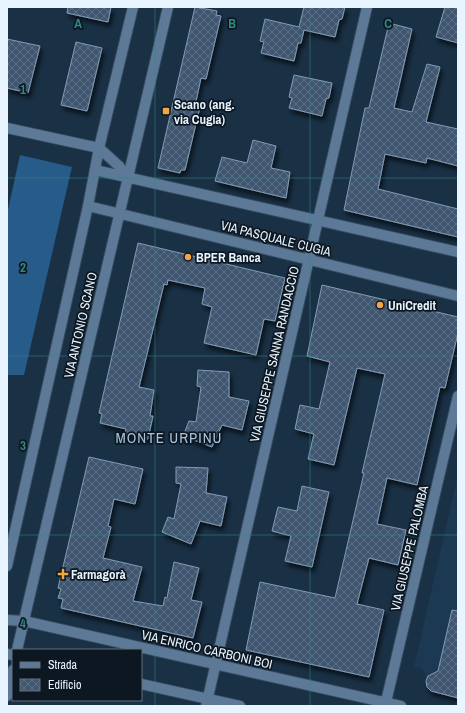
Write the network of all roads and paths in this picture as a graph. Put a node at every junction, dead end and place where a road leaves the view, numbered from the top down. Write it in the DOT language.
graph roads {
  1 [pos="133,7"];
  2 [pos="168,7"];
  3 [pos="367,7"];
  4 [pos="7,128"];
  5 [pos="99,148"];
  6 [pos="95,170"];
  7 [pos="127,177"];
  8 [pos="88,206"];
  9 [pos="119,214"];
  10 [pos="318,220"];
  11 [pos="458,252"];
  12 [pos="308,260"];
  13 [pos="458,296"];
  14 [pos="458,396"];
  15 [pos="7,566"];
  16 [pos="7,620"];
  17 [pos="24,621"];
  18 [pos="17,649"];
  19 [pos="216,664"];
  20 [pos="12,674"];
  21 [pos="142,684"];
  22 [pos="7,696"];
  23 [pos="207,702"];
  24 [pos="385,704"];
  25 [pos="240,706"];
  26 [pos="401,706"];
  1 -- 5 [label="street, VIA ANTONIO SCANO"];
  2 -- 7 [label="street, VIA ANTONIO SCANO"];
  3 -- 10 [label="street, VIA GIUSEPPE SANNA RANDACCIO"];
  4 -- 5 [label="street"];
  5 -- 6 [label="street, VIA ANTONIO SCANO"];
  5 -- 7 [label="street"];
  6 -- 7 [label="street, VIA PASQUALE CUGIA"];
  6 -- 8 [label="street, VIA ANTONIO SCANO"];
  7 -- 9 [label="street, VIA ANTONIO SCANO"];
  7 -- 10 [label="street, VIA PASQUALE CUGIA"];
  8 -- 9 [label="street, VIA PASQUALE CUGIA"];
  8 -- 15 [label="street, VIA ANTONIO SCANO"];
  9 -- 12 [label="street, VIA PASQUALE CUGIA"];
  9 -- 17 [label="street, VIA ANTONIO SCANO"];
  10 -- 11 [label="street, VIA PASQUALE CUGIA"];
  10 -- 12 [label="street, VIA GIUSEPPE SANNA RANDACCIO"];
  12 -- 13 [label="street, VIA PASQUALE CUGIA"];
  12 -- 19 [label="street, VIA GIUSEPPE SANNA RANDACCIO"];
  14 -- 24 [label="street, VIA GIUSEPPE PALOMBA"];
  16 -- 17 [label="street, VIA ENRICO CARBONI BOI"];
  17 -- 18 [label="street, VIA ANTONIO SCANO"];
  17 -- 19 [label="street, VIA ENRICO CARBONI BOI"];
  19 -- 23 [label="street, VIA GIUSEPPE SANNA RANDACCIO"];
  19 -- 24 [label="street, VIA ENRICO CARBONI BOI"];
  20 -- 22 [label="street"];
  21 -- 23 [label="street"];
  23 -- 25 [label="street"];
  24 -- 26 [label="street, VIA ENRICO CARBONI BOI"];
}
